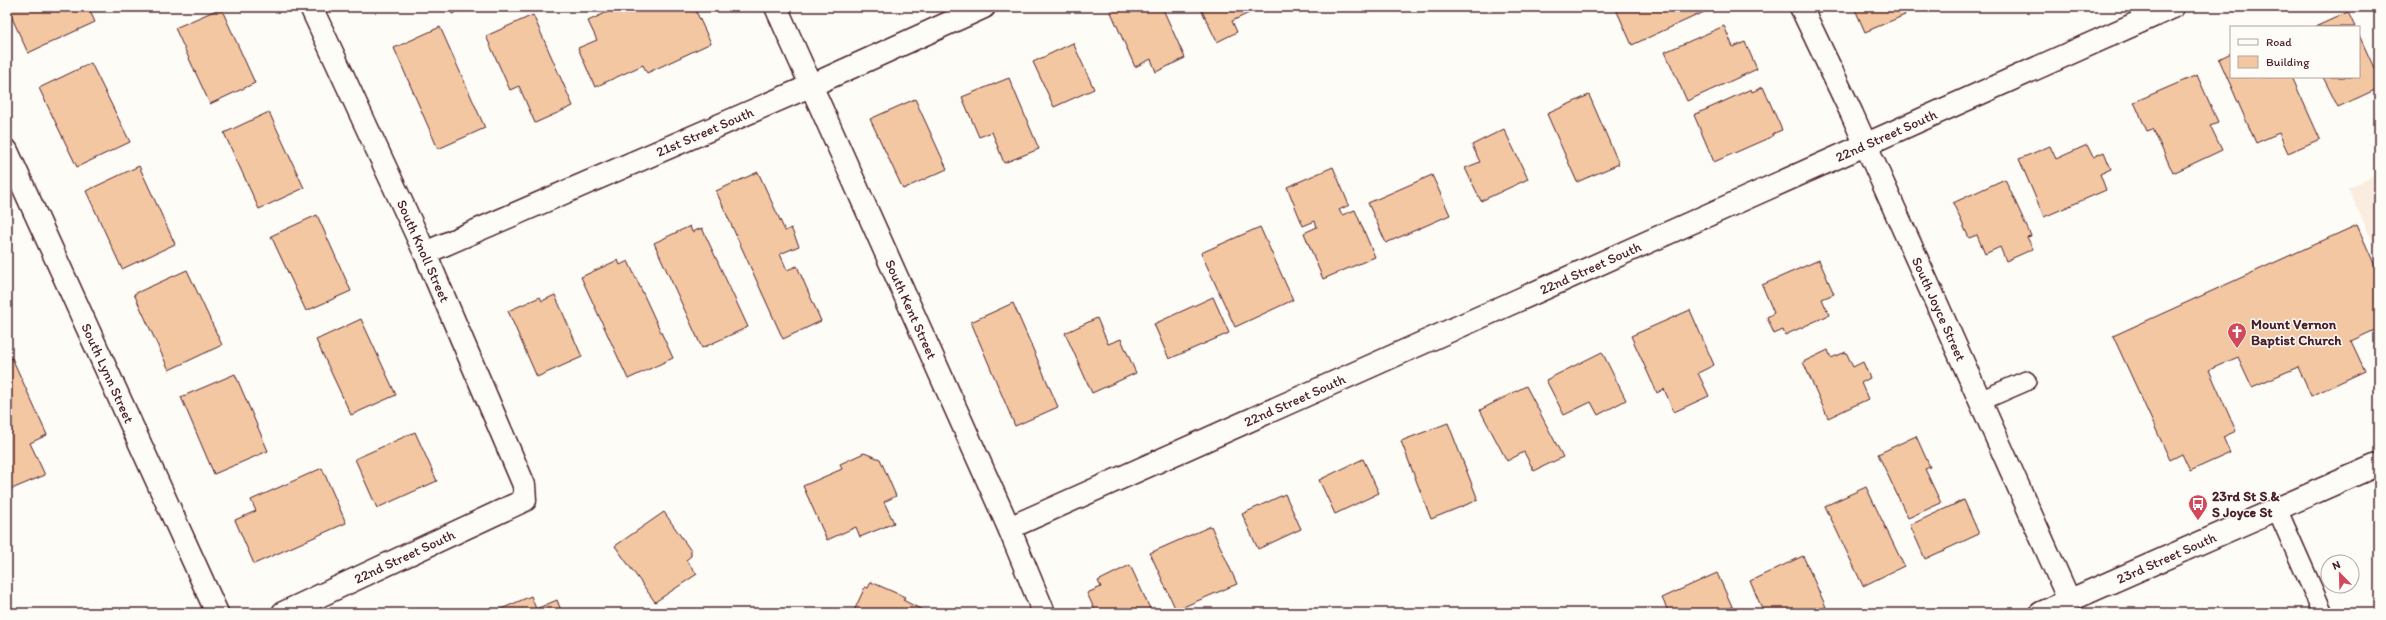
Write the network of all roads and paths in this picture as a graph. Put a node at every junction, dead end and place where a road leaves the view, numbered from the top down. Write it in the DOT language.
graph roads {
  1 [pos="311,7"];
  2 [pos="776,7"];
  3 [pos="984,7"];
  4 [pos="1801,7"];
  5 [pos="2173,7"];
  6 [pos="810,86"];
  7 [pos="1865,144"];
  8 [pos="7,151"];
  9 [pos="425,253"];
  10 [pos="2026,381"];
  11 [pos="1980,401"];
  12 [pos="2379,464"];
  13 [pos="525,500"];
  14 [pos="2277,509"];
  15 [pos="1009,528"];
  16 [pos="212,604"];
  17 [pos="2072,607"];
  18 [pos="283,613"];
  19 [pos="1044,613"];
  20 [pos="2041,613"];
  21 [pos="2323,613"];
  1 -- 9 [label="street, South Knoll Street"];
  2 -- 6 [label="street, South Kent Street"];
  3 -- 6 [label="street, 21st Street South"];
  4 -- 7 [label="street, South Joyce Street"];
  5 -- 7 [label="street, 22nd Street South"];
  6 -- 9 [label="street, 21st Street South"];
  6 -- 15 [label="street, South Kent Street"];
  7 -- 11 [label="street, South Joyce Street"];
  7 -- 15 [label="street, 22nd Street South"];
  8 -- 16 [label="street, South Lynn Street"];
  9 -- 13 [label="street, South Knoll Street"];
  10 -- 11 [label="lane"];
  11 -- 17 [label="street, South Joyce Street"];
  12 -- 14 [label="street, 23rd Street South"];
  13 -- 18 [label="street, 22nd Street South"];
  14 -- 17 [label="street, 23rd Street South"];
  14 -- 21 [label="lane"];
  15 -- 19 [label="street, South Kent Street"];
  17 -- 20 [label="street, 23rd Street South"];
}
